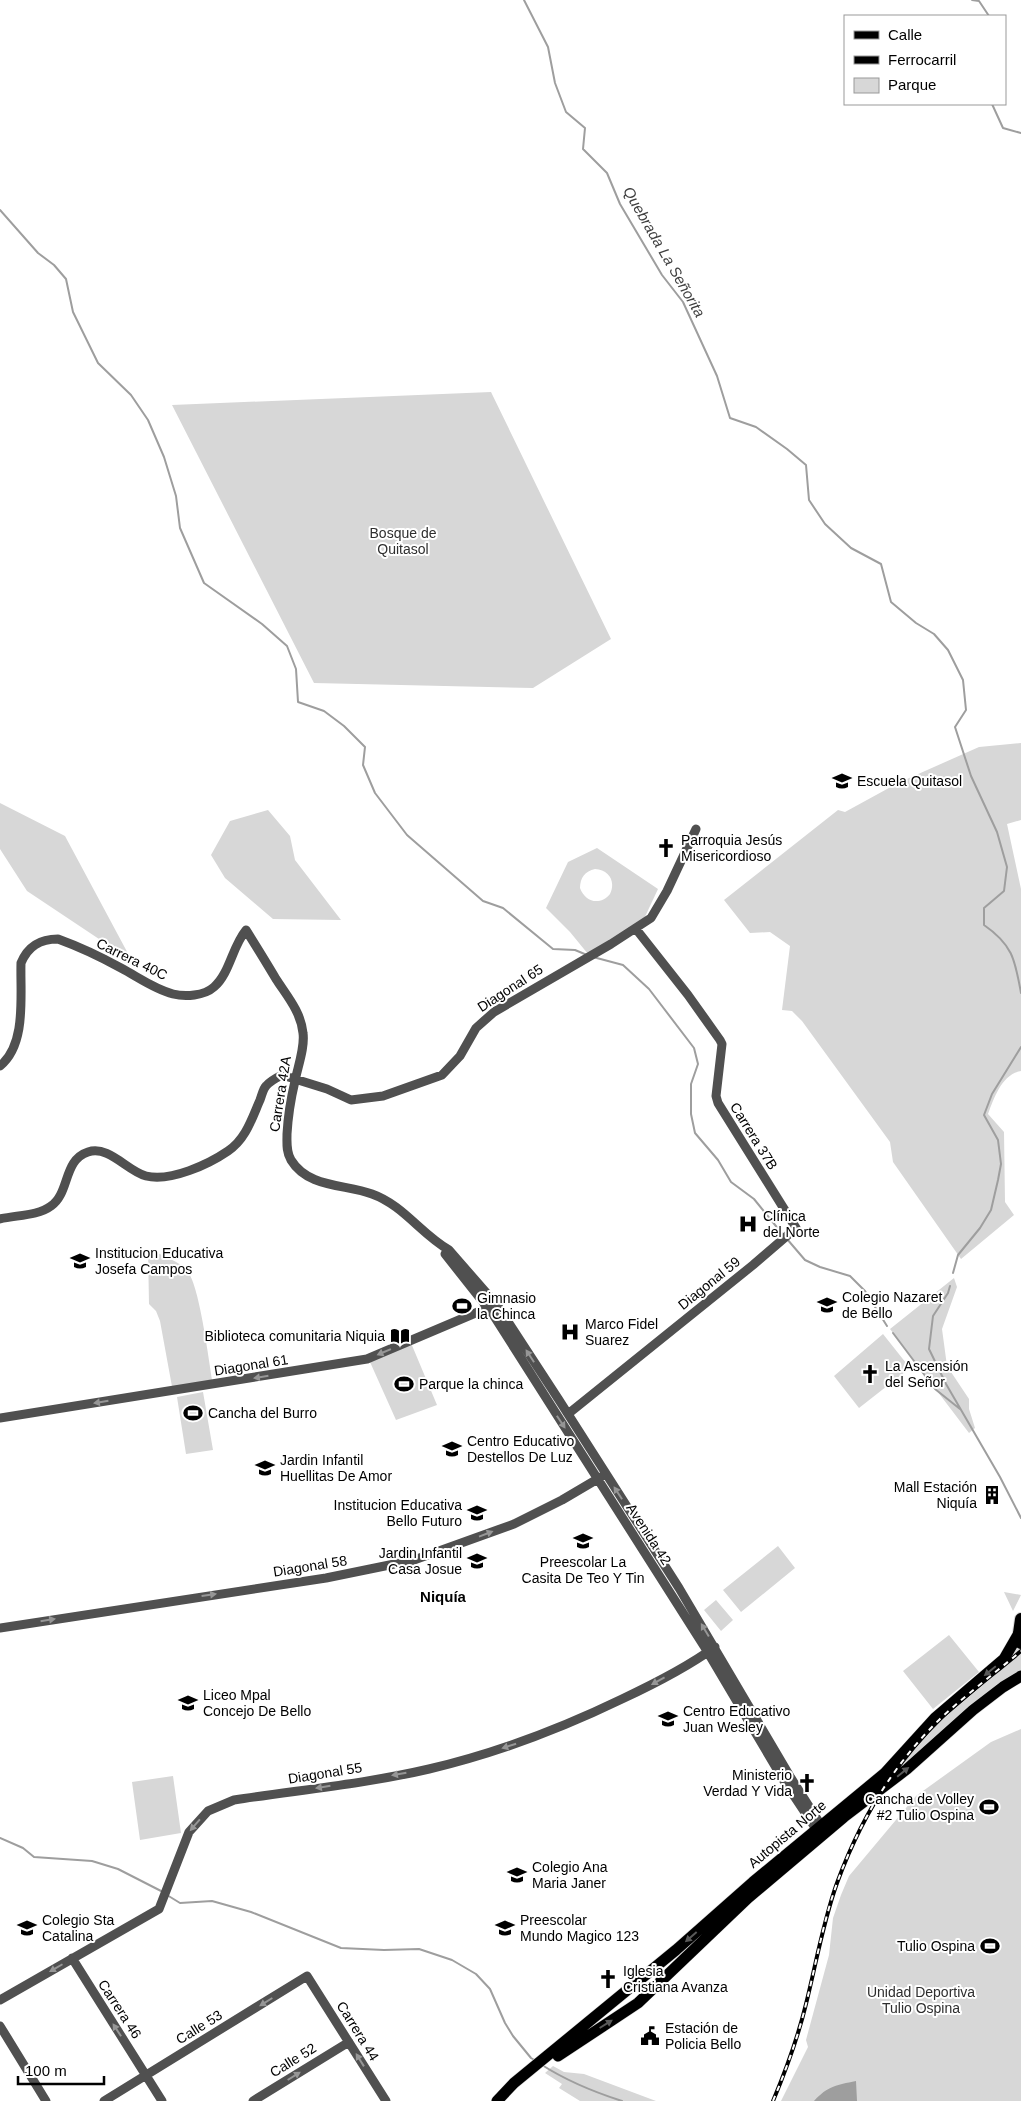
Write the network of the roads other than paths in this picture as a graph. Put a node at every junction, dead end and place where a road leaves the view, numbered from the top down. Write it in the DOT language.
graph roads {
  1 [pos="696,829"];
  2 [pos="636,929"];
  3 [pos="246,930"];
  4 [pos="2,1064"];
  5 [pos="295,1079"];
  6 [pos="0,1219"];
  7 [pos="796,1228"];
  8 [pos="445,1249"];
  9 [pos="498,1305"];
  10 [pos="487,1307"];
  11 [pos="568,1414"];
  12 [pos="0,1418"];
  13 [pos="607,1474"];
  14 [pos="598,1479"];
  15 [pos="1021,1619"];
  16 [pos="0,1628"];
  17 [pos="1020,1638"];
  18 [pos="712,1649"];
  19 [pos="1021,1676"];
  20 [pos="960,1695"];
  21 [pos="973,1710"];
  22 [pos="821,1831"];
  23 [pos="72,1958"];
  24 [pos="307,1976"];
  25 [pos="0,2000"];
  26 [pos="0,2026"];
  27 [pos="349,2042"];
  28 [pos="563,2048"];
  29 [pos="536,2069"];
  30 [pos="146,2075"];
  31 [pos="46,2101"];
  32 [pos="104,2101"];
  33 [pos="162,2101"];
  34 [pos="252,2101"];
  35 [pos="386,2101"];
  36 [pos="497,2101"];
  37 [pos="506,2101"];
  1 -- 2 [label="street, Diagonal 65"];
  2 -- 5 [label="street, Diagonal 65"];
  2 -- 7 [label="street, Carrera 37B"];
  3 -- 4 [label="street, Carrera 40C"];
  3 -- 5 [label="street, Carrera 42A"];
  5 -- 6 [label="street, Diagonal 65"];
  5 -- 8 [label="street, Carrera 42A"];
  7 -- 11 [label="street, Diagonal 59"];
  8 -- 9 [label="street, Avenida 42"];
  8 -- 10 [label="street, Avenida 42"];
  9 -- 10 [label="street, Diagonal 61"];
  11 -- 9 [label="street, Avenida 42, one-way"];
  10 -- 12 [label="street, Diagonal 61, one-way"];
  10 -- 14 [label="street, Avenida 42, one-way"];
  11 -- 13 [label="street, Avenida 42"];
  13 -- 14 [label="street, Diagonal 58"];
  18 -- 13 [label="street, Avenida 42, one-way"];
  16 -- 14 [label="street, Diagonal 58, one-way"];
  14 -- 18 [label="street, Avenida 42"];
  15 -- 17 [label="highway"];
  17 -- 20 [label="main road, Autopista Norte, one-way"];
  18 -- 22 [label="street, Avenida 42"];
  18 -- 23 [label="street, Diagonal 55, one-way"];
  19 -- 21 [label="main road, Autopista Norte"];
  20 -- 21 [label="main road"];
  20 -- 22 [label="main road, Autopista Norte"];
  22 -- 21 [label="main road, Autopista Norte, one-way"];
  22 -- 28 [label="main road, Autopista Norte, one-way"];
  28 -- 22 [label="main road, Autopista Norte, one-way"];
  23 -- 25 [label="street, Diagonal 55, one-way"];
  30 -- 23 [label="street, Carrera 46, one-way"];
  24 -- 27 [label="street, Carrera 44"];
  24 -- 30 [label="street, Calle 53, one-way"];
  26 -- 31 [label="street"];
  34 -- 27 [label="street, Calle 52, one-way"];
  35 -- 27 [label="street, Carrera 44, one-way"];
  28 -- 29 [label="main road"];
  29 -- 36 [label="main road"];
  29 -- 37 [label="main road"];
  30 -- 32 [label="street, Calle 53"];
  30 -- 33 [label="street, Carrera 46"];
}
